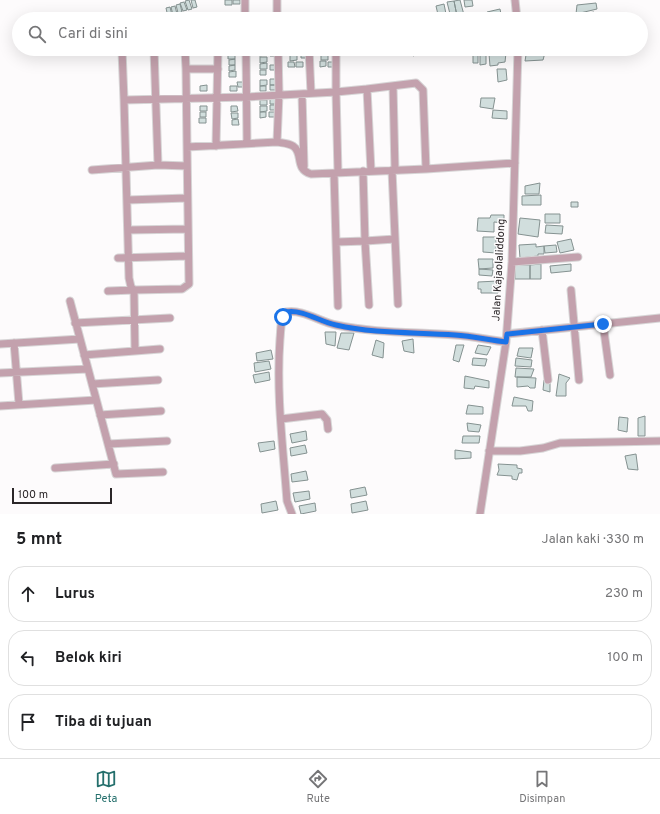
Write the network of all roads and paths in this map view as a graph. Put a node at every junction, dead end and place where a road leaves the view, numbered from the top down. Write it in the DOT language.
graph roads {
  1 [pos="245,0"];
  2 [pos="277,0"];
  3 [pos="515,0"];
  4 [pos="245,12"];
  5 [pos="277,12"];
  6 [pos="516,12"];
  7 [pos="122,56"];
  8 [pos="154,56"];
  9 [pos="185,56"];
  10 [pos="218,56"];
  11 [pos="246,56"];
  12 [pos="278,56"];
  13 [pos="309,56"];
  14 [pos="336,56"];
  15 [pos="518,56"];
  16 [pos="186,69"];
  17 [pos="218,69"];
  18 [pos="393,86"];
  19 [pos="367,89"];
  20 [pos="336,92"];
  21 [pos="311,93"];
  22 [pos="279,94"];
  23 [pos="302,94"];
  24 [pos="246,97"];
  25 [pos="186,98"];
  26 [pos="217,98"];
  27 [pos="157,99"];
  28 [pos="124,100"];
  29 [pos="277,142"];
  30 [pos="247,143"];
  31 [pos="216,146"];
  32 [pos="187,147"];
  33 [pos="515,163"];
  34 [pos="158,165"];
  35 [pos="187,166"];
  36 [pos="126,168"];
  37 [pos="426,169"];
  38 [pos="92,170"];
  39 [pos="304,170"];
  40 [pos="393,170"];
  41 [pos="363,171"];
  42 [pos="371,171"];
  43 [pos="336,173"];
  44 [pos="187,198"];
  45 [pos="127,200"];
  46 [pos="188,229"];
  47 [pos="128,230"];
  48 [pos="395,239"];
  49 [pos="365,241"];
  50 [pos="336,242"];
  51 [pos="188,256"];
  52 [pos="578,257"];
  53 [pos="118,258"];
  54 [pos="128,258"];
  55 [pos="512,262"];
  56 [pos="134,290"];
  57 [pos="571,290"];
  58 [pos="108,292"];
  59 [pos="70,301"];
  60 [pos="398,304"];
  61 [pos="369,305"];
  62 [pos="338,306"];
  63 [pos="170,318"];
  64 [pos="660,318"];
  65 [pos="134,320"];
  66 [pos="75,323"];
  67 [pos="603,324"];
  68 [pos="574,327"];
  69 [pos="542,330"];
  70 [pos="507,334"];
  71 [pos="80,339"];
  72 [pos="506,342"];
  73 [pos="14,343"];
  74 [pos="0,344"];
  75 [pos="160,350"];
  76 [pos="135,352"];
  77 [pos="84,355"];
  78 [pos="88,369"];
  79 [pos="17,372"];
  80 [pos="0,373"];
  81 [pos="610,375"];
  82 [pos="158,380"];
  83 [pos="548,380"];
  84 [pos="579,380"];
  85 [pos="92,384"];
  86 [pos="96,400"];
  87 [pos="19,404"];
  88 [pos="0,406"];
  89 [pos="161,411"];
  90 [pos="100,415"];
  91 [pos="281,419"];
  92 [pos="328,429"];
  93 [pos="167,440"];
  94 [pos="660,441"];
  95 [pos="108,444"];
  96 [pos="489,452"];
  97 [pos="114,464"];
  98 [pos="55,468"];
  99 [pos="163,472"];
  100 [pos="292,514"];
  101 [pos="480,514"];
  1 -- 4 [label="street"];
  2 -- 5 [label="street"];
  3 -- 6 [label="street"];
  7 -- 28 [label="street"];
  8 -- 27 [label="street"];
  9 -- 16 [label="street"];
  10 -- 17 [label="street"];
  11 -- 24 [label="street"];
  12 -- 22 [label="street"];
  13 -- 21 [label="street"];
  14 -- 20 [label="street"];
  15 -- 33 [label="street, Jalan Kajaolaliddong"];
  16 -- 17 [label="street"];
  16 -- 25 [label="street"];
  17 -- 26 [label="street"];
  18 -- 19 [label="street"];
  18 -- 37 [label="street"];
  18 -- 40 [label="street"];
  19 -- 20 [label="street"];
  19 -- 42 [label="street"];
  20 -- 21 [label="street"];
  20 -- 43 [label="street"];
  21 -- 23 [label="street"];
  22 -- 23 [label="street"];
  22 -- 24 [label="street"];
  22 -- 29 [label="street"];
  23 -- 39 [label="street"];
  24 -- 26 [label="street"];
  24 -- 30 [label="street"];
  25 -- 26 [label="street"];
  25 -- 27 [label="street"];
  25 -- 32 [label="street"];
  26 -- 31 [label="street"];
  27 -- 28 [label="street"];
  27 -- 34 [label="street"];
  28 -- 36 [label="street"];
  29 -- 30 [label="street"];
  29 -- 39 [label="street"];
  30 -- 31 [label="street"];
  31 -- 32 [label="street"];
  32 -- 35 [label="street"];
  33 -- 37 [label="street"];
  33 -- 55 [label="street, Jalan Kajaolaliddong"];
  34 -- 35 [label="street"];
  34 -- 36 [label="street"];
  35 -- 44 [label="street"];
  36 -- 38 [label="street"];
  36 -- 45 [label="street"];
  37 -- 40 [label="street"];
  39 -- 43 [label="street"];
  40 -- 42 [label="street"];
  40 -- 48 [label="street"];
  41 -- 42 [label="street"];
  41 -- 43 [label="street"];
  41 -- 49 [label="street"];
  43 -- 50 [label="street"];
  44 -- 45 [label="street"];
  44 -- 46 [label="street"];
  45 -- 47 [label="street"];
  46 -- 47 [label="street"];
  46 -- 51 [label="street"];
  47 -- 54 [label="street"];
  48 -- 49 [label="street"];
  48 -- 60 [label="street"];
  49 -- 50 [label="street"];
  49 -- 61 [label="street"];
  50 -- 62 [label="street"];
  51 -- 54 [label="street"];
  51 -- 56 [label="street"];
  52 -- 55 [label="street"];
  53 -- 54 [label="street"];
  54 -- 56 [label="street"];
  55 -- 70 [label="street, Jalan Kajaolaliddong"];
  56 -- 58 [label="street"];
  56 -- 65 [label="street"];
  57 -- 68 [label="street"];
  59 -- 66 [label="street"];
  63 -- 65 [label="street"];
  64 -- 67 [label="street"];
  65 -- 66 [label="street"];
  65 -- 76 [label="street"];
  66 -- 71 [label="street"];
  67 -- 68 [label="street"];
  67 -- 81 [label="street"];
  68 -- 69 [label="street"];
  68 -- 84 [label="street"];
  69 -- 70 [label="street"];
  69 -- 83 [label="street"];
  70 -- 72 [label="street, Jalan Kajaolaliddong"];
  71 -- 73 [label="street"];
  71 -- 77 [label="street"];
  72 -- 91 [label="street"];
  72 -- 96 [label="street, Jalan Kajaolaliddong"];
  73 -- 74 [label="street"];
  73 -- 79 [label="street"];
  75 -- 76 [label="street"];
  76 -- 77 [label="street"];
  77 -- 78 [label="street"];
  78 -- 79 [label="street"];
  78 -- 85 [label="street"];
  79 -- 80 [label="street"];
  79 -- 87 [label="street"];
  82 -- 85 [label="street"];
  85 -- 86 [label="street"];
  86 -- 87 [label="street"];
  86 -- 90 [label="street"];
  87 -- 88 [label="street"];
  89 -- 90 [label="street"];
  90 -- 95 [label="street"];
  91 -- 92 [label="street"];
  91 -- 100 [label="street"];
  93 -- 95 [label="street"];
  94 -- 96 [label="street"];
  95 -- 97 [label="street"];
  96 -- 101 [label="street, Jalan Kajaolaliddong"];
  97 -- 98 [label="street"];
  97 -- 99 [label="street"];
}
